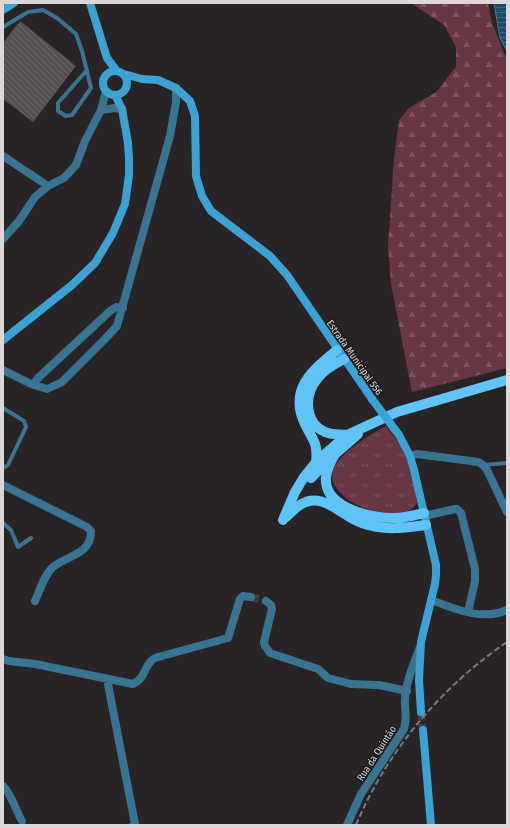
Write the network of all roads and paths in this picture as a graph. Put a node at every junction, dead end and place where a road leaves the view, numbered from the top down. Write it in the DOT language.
graph roads {
  1 [pos="14,3"];
  2 [pos="89,4"];
  3 [pos="3,10"];
  4 [pos="3,27"];
  5 [pos="107,58"];
  6 [pos="87,70"];
  7 [pos="116,70"];
  8 [pos="107,73"];
  9 [pos="124,74"];
  10 [pos="142,79"];
  11 [pos="176,88"];
  12 [pos="125,90"];
  13 [pos="111,94"];
  14 [pos="122,109"];
  15 [pos="101,110"];
  16 [pos="3,156"];
  17 [pos="48,186"];
  18 [pos="3,239"];
  19 [pos="123,308"];
  20 [pos="3,340"];
  21 [pos="337,350"];
  22 [pos="344,358"];
  23 [pos="3,370"];
  24 [pos="507,380"];
  25 [pos="34,384"];
  26 [pos="3,408"];
  27 [pos="370,424"];
  28 [pos="347,435"];
  29 [pos="335,454"];
  30 [pos="410,456"];
  31 [pos="316,462"];
  32 [pos="507,463"];
  33 [pos="483,465"];
  34 [pos="3,468"];
  35 [pos="3,485"];
  36 [pos="289,506"];
  37 [pos="507,512"];
  38 [pos="425,518"];
  39 [pos="3,523"];
  40 [pos="31,538"];
  41 [pos="251,597"];
  42 [pos="431,600"];
  43 [pos="35,601"];
  44 [pos="266,601"];
  45 [pos="507,610"];
  46 [pos="468,612"];
  47 [pos="421,642"];
  48 [pos="3,659"];
  49 [pos="107,679"];
  50 [pos="406,691"];
  51 [pos="421,712"];
  52 [pos="423,730"];
  53 [pos="3,786"];
  54 [pos="22,821"];
  55 [pos="133,825"];
  56 [pos="347,825"];
  57 [pos="431,825"];
  1 -- 3 [label="main road"];
  2 -- 5 [label="main road"];
  4 -- 6 [label="lane"];
  5 -- 7 [label="main road"];
  5 -- 8 [label="main road"];
  6 -- 6 [label="lane"];
  7 -- 8 [label="main road"];
  7 -- 9 [label="main road"];
  8 -- 13 [label="main road"];
  9 -- 10 [label="main road, Estrada Municipal 556"];
  9 -- 12 [label="main road"];
  10 -- 11 [label="main road, Estrada Municipal 556"];
  10 -- 12 [label="main road"];
  11 -- 19 [label="street"];
  11 -- 21 [label="main road, Estrada Municipal 556"];
  12 -- 13 [label="main road"];
  12 -- 14 [label="main road"];
  13 -- 14 [label="main road"];
  13 -- 15 [label="street"];
  14 -- 15 [label="street"];
  14 -- 20 [label="main road"];
  15 -- 17 [label="street"];
  16 -- 17 [label="street"];
  17 -- 18 [label="street"];
  19 -- 25 [label="street"];
  19 -- 25 [label="street"];
  21 -- 22 [label="main road, Estrada Municipal 556"];
  21 -- 31 [label="main road"];
  22 -- 28 [label="main road"];
  22 -- 30 [label="main road, Estrada Municipal 556, bridge"];
  23 -- 25 [label="street"];
  24 -- 27 [label="main road"];
  26 -- 34 [label="lane"];
  27 -- 28 [label="main road"];
  27 -- 29 [label="main road"];
  28 -- 31 [label="main road"];
  29 -- 36 [label="main road"];
  29 -- 38 [label="main road"];
  30 -- 33 [label="street"];
  30 -- 38 [label="main road, Estrada Municipal 556"];
  31 -- 36 [label="main road"];
  32 -- 33 [label="lane"];
  33 -- 37 [label="street"];
  35 -- 43 [label="street"];
  36 -- 38 [label="main road"];
  38 -- 42 [label="main road, Estrada Municipal 556"];
  38 -- 46 [label="street"];
  39 -- 40 [label="lane"];
  41 -- 49 [label="street"];
  42 -- 46 [label="street"];
  42 -- 47 [label="main road, Estrada Municipal 556"];
  44 -- 50 [label="street"];
  45 -- 46 [label="street"];
  47 -- 50 [label="street, Rua da Quintão"];
  47 -- 51 [label="main road, Estrada Municipal 556"];
  48 -- 49 [label="street"];
  49 -- 55 [label="street"];
  50 -- 56 [label="street, Rua da Quintão"];
  52 -- 57 [label="main road"];
  53 -- 54 [label="street"];
}
